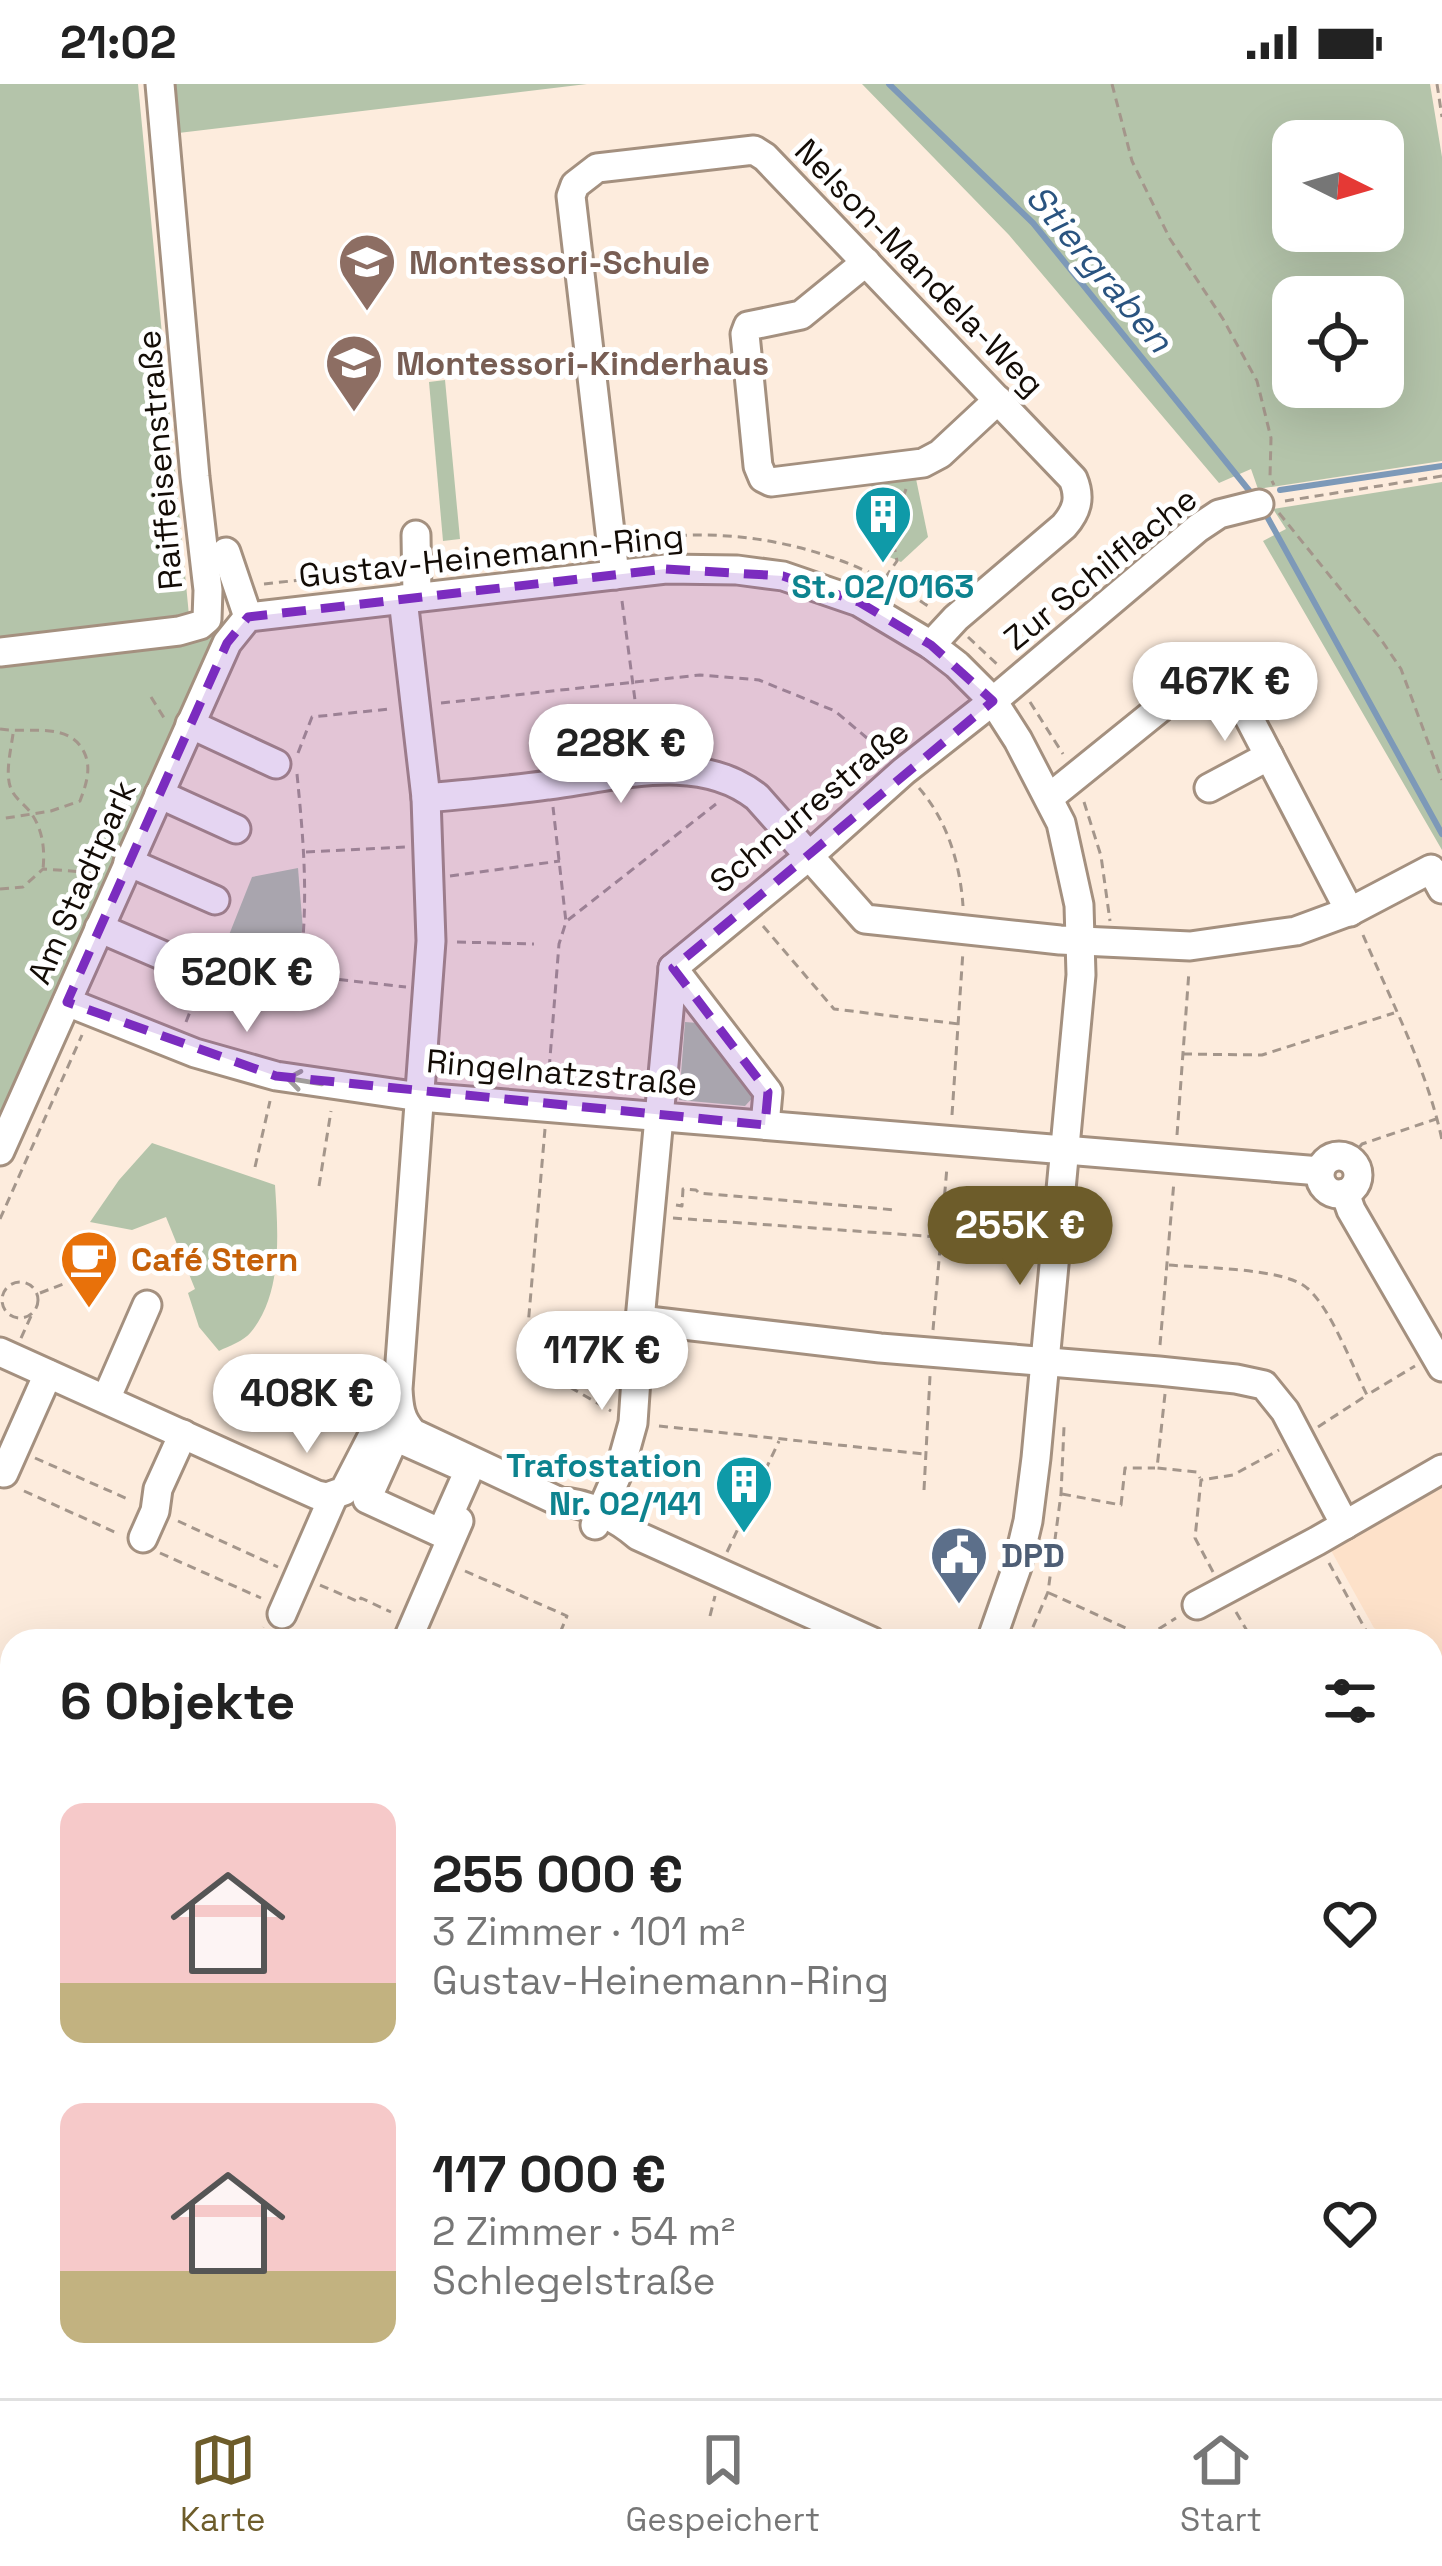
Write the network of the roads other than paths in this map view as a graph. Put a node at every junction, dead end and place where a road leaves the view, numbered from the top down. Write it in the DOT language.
graph roads {
  1 [pos="190,84"];
  2 [pos="160,86"];
  3 [pos="866,262"];
  4 [pos="998,400"];
  5 [pos="1272,503"];
  6 [pos="416,535"];
  7 [pos="226,552"];
  8 [pos="615,575"];
  9 [pos="410,598"];
  10 [pos="248,617"];
  11 [pos="931,645"];
  12 [pos="0,652"];
  13 [pos="1004,692"];
  14 [pos="190,724"];
  15 [pos="1269,756"];
  16 [pos="276,764"];
  17 [pos="1209,788"];
  18 [pos="159,794"];
  19 [pos="1050,797"];
  20 [pos="426,798"];
  21 [pos="236,829"];
  22 [pos="808,856"];
  23 [pos="124,872"];
  24 [pos="1437,879"];
  25 [pos="214,900"];
  26 [pos="1352,911"];
  27 [pos="99,928"];
  28 [pos="1095,941"];
  29 [pos="171,959"];
  30 [pos="673,968"];
  31 [pos="80,1007"];
  32 [pos="420,1097"];
  33 [pos="658,1116"];
  34 [pos="765,1125"];
  35 [pos="1065,1150"];
  36 [pos="0,1151"];
  37 [pos="1320,1172"];
  38 [pos="1345,1193"];
  39 [pos="147,1305"];
  40 [pos="640,1320"];
  41 [pos="0,1352"];
  42 [pos="1044,1361"];
  43 [pos="1438,1361"];
  44 [pos="48,1374"];
  45 [pos="106,1400"];
  46 [pos="400,1413"];
  47 [pos="183,1434"];
  48 [pos="10,1461"];
  49 [pos="482,1467"];
  50 [pos="1442,1469"];
  51 [pos="334,1495"];
  52 [pos="598,1519"];
  53 [pos="1346,1525"];
  54 [pos="143,1538"];
  55 [pos="1198,1605"];
  56 [pos="283,1614"];
  57 [pos="412,1629"];
  58 [pos="845,1629"];
  59 [pos="995,1629"];
  1 -- 2 [label="street"];
  2 -- 12 [label="street, Raiffeisenstraße"];
  3 -- 4 [label="street, Nelson-Mandela-Weg"];
  3 -- 4 [label="street"];
  3 -- 8 [label="street, Nelson-Mandela-Weg"];
  4 -- 11 [label="street, Nelson-Mandela-Weg"];
  5 -- 13 [label="street, Zur Schilflache"];
  6 -- 9 [label="street"];
  7 -- 10 [label="street"];
  8 -- 9 [label="street, Gustav-Heinemann-Ring"];
  8 -- 11 [label="street, Gustav-Heinemann-Ring"];
  9 -- 10 [label="street, Gustav-Heinemann-Ring"];
  9 -- 20 [label="street"];
  10 -- 14 [label="street, Am Stadtpark"];
  11 -- 13 [label="street, Gustav-Heinemann-Ring"];
  13 -- 19 [label="street, Gustav-Heinemann-Ring"];
  13 -- 22 [label="street, Schnurrestraße"];
  14 -- 16 [label="street"];
  14 -- 18 [label="street, Am Stadtpark"];
  15 -- 17 [label="street"];
  15 -- 19 [label="street"];
  15 -- 26 [label="street"];
  18 -- 21 [label="street"];
  18 -- 23 [label="street, Am Stadtpark"];
  19 -- 28 [label="street, Gustav-Heinemann-Ring"];
  20 -- 22 [label="street"];
  20 -- 32 [label="street"];
  22 -- 28 [label="street"];
  22 -- 30 [label="street, Schnurrestraße"];
  23 -- 25 [label="street"];
  23 -- 27 [label="street, Am Stadtpark"];
  24 -- 26 [label="street"];
  26 -- 28 [label="street"];
  27 -- 29 [label="street"];
  27 -- 31 [label="street, Am Stadtpark"];
  28 -- 35 [label="street, Gustav-Heinemann-Ring"];
  30 -- 33 [label="street"];
  30 -- 34 [label="street"];
  32 -- 31 [label="street, Ringelnatzstraße, one-way"];
  31 -- 36 [label="street, Am Stadtpark"];
  32 -- 33 [label="street, Ringelnatzstraße"];
  32 -- 46 [label="street"];
  33 -- 34 [label="street, Ringelnatzstraße"];
  33 -- 40 [label="street"];
  34 -- 35 [label="street, Ringelnatzstraße"];
  35 -- 37 [label="street, Ringelnatzstraße"];
  35 -- 42 [label="street, Gustav-Heinemann-Ring"];
  37 -- 38 [label="street"];
  37 -- 38 [label="street"];
  38 -- 43 [label="street"];
  39 -- 45 [label="street"];
  40 -- 42 [label="street"];
  40 -- 52 [label="street"];
  41 -- 44 [label="street"];
  42 -- 53 [label="street"];
  42 -- 59 [label="street, Gustav-Heinemann-Ring"];
  44 -- 45 [label="street"];
  44 -- 48 [label="street"];
  45 -- 47 [label="street"];
  46 -- 49 [label="street"];
  46 -- 51 [label="street"];
  47 -- 51 [label="street"];
  47 -- 54 [label="street"];
  49 -- 52 [label="street"];
  49 -- 57 [label="street"];
  50 -- 53 [label="street"];
  51 -- 56 [label="street"];
  52 -- 58 [label="street"];
  53 -- 55 [label="street"];
}
